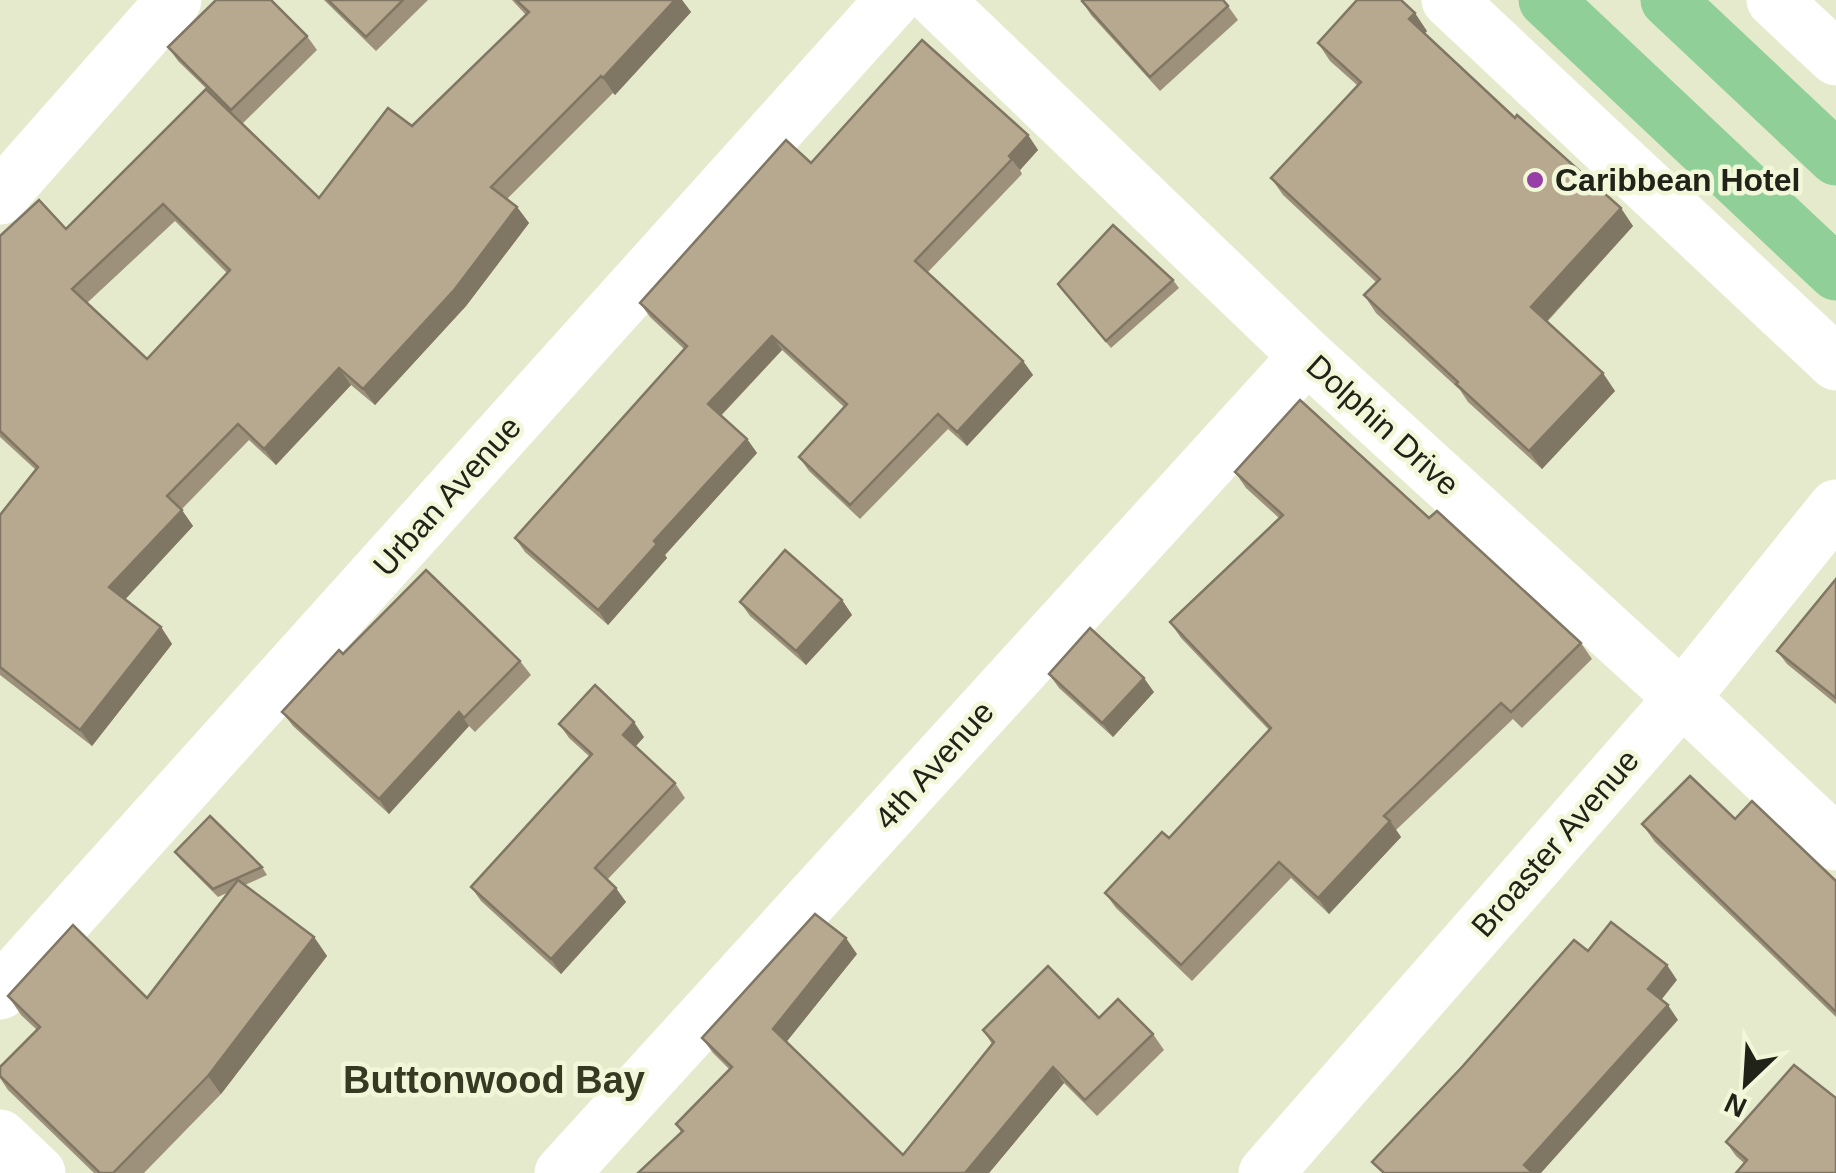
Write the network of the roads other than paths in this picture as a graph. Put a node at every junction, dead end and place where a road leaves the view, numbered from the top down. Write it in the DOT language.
graph roads {
  1 [pos="174,0"];
  2 [pos="893,0"];
  3 [pos="936,0"];
  4 [pos="1449,0"];
  5 [pos="1546,0"];
  6 [pos="1668,0"];
  7 [pos="1774,0"];
  8 [pos="1836,58"];
  9 [pos="1836,158"];
  10 [pos="0,197"];
  11 [pos="1836,272"];
  12 [pos="1307,356"];
  13 [pos="1836,363"];
  14 [pos="1836,507"];
  15 [pos="1682,698"];
  16 [pos="1836,843"];
  17 [pos="0,992"];
  18 [pos="0,1137"];
  19 [pos="38,1173"];
  20 [pos="562,1173"];
  21 [pos="1266,1173"];
  1 -- 10 [label="street"];
  2 -- 17 [label="street, Urban Avenue"];
  3 -- 12 [label="street, Dolphin Drive"];
  4 -- 13 [label="street"];
  5 -- 11 [label="main road"];
  6 -- 9 [label="main road"];
  7 -- 8 [label="street"];
  12 -- 15 [label="street, Dolphin Drive"];
  12 -- 20 [label="street, 4th Avenue"];
  14 -- 15 [label="street, Broaster Avenue"];
  15 -- 16 [label="street, Dolphin Drive"];
  15 -- 21 [label="street, Broaster Avenue"];
  18 -- 19 [label="street"];
}
